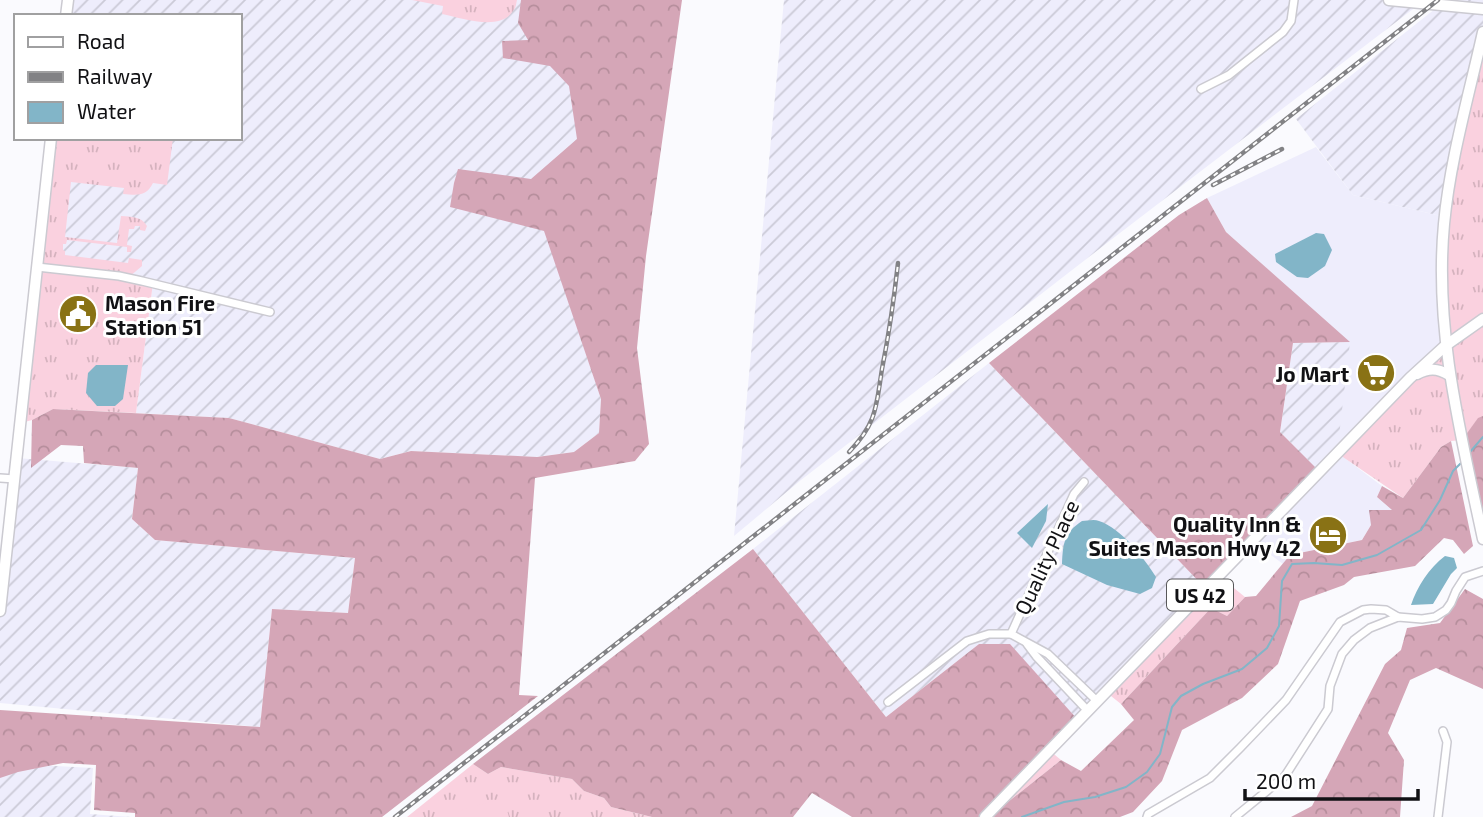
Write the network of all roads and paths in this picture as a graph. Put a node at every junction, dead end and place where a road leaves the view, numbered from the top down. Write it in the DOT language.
graph roads {
  1 [pos="1294,0"];
  2 [pos="1389,0"];
  3 [pos="1483,9"];
  4 [pos="1483,32"];
  5 [pos="1201,89"];
  6 [pos="51,140"];
  7 [pos="37,267"];
  8 [pos="270,312"];
  9 [pos="1483,319"];
  10 [pos="1445,346"];
  11 [pos="1449,375"];
  12 [pos="1410,377"];
  13 [pos="0,478"];
  14 [pos="15,479"];
  15 [pos="1084,482"];
  16 [pos="1483,539"];
  17 [pos="1483,570"];
  18 [pos="0,611"];
  19 [pos="1398,617"];
  20 [pos="1011,634"];
  21 [pos="1025,641"];
  22 [pos="1097,701"];
  23 [pos="888,702"];
  24 [pos="1087,710"];
  25 [pos="1443,731"];
  26 [pos="985,817"];
  27 [pos="1147,817"];
  28 [pos="1235,817"];
  29 [pos="1438,817"];
  1 -- 5 [label="street"];
  2 -- 3 [label="main road"];
  4 -- 10 [label="main road"];
  6 -- 7 [label="main road"];
  7 -- 8 [label="street"];
  7 -- 14 [label="main road"];
  9 -- 10 [label="main road, US 42"];
  10 -- 11 [label="main road"];
  10 -- 12 [label="main road, US 42"];
  11 -- 12 [label="main road"];
  11 -- 16 [label="main road"];
  12 -- 22 [label="main road, US 42"];
  13 -- 14 [label="street"];
  14 -- 18 [label="main road"];
  15 -- 20 [label="street, Quality Place"];
  17 -- 19 [label="street"];
  19 -- 27 [label="street"];
  19 -- 28 [label="street"];
  20 -- 21 [label="street"];
  20 -- 23 [label="street"];
  21 -- 22 [label="street"];
  21 -- 24 [label="street"];
  22 -- 24 [label="main road, US 42"];
  24 -- 26 [label="main road, US 42"];
  25 -- 29 [label="street"];
}
